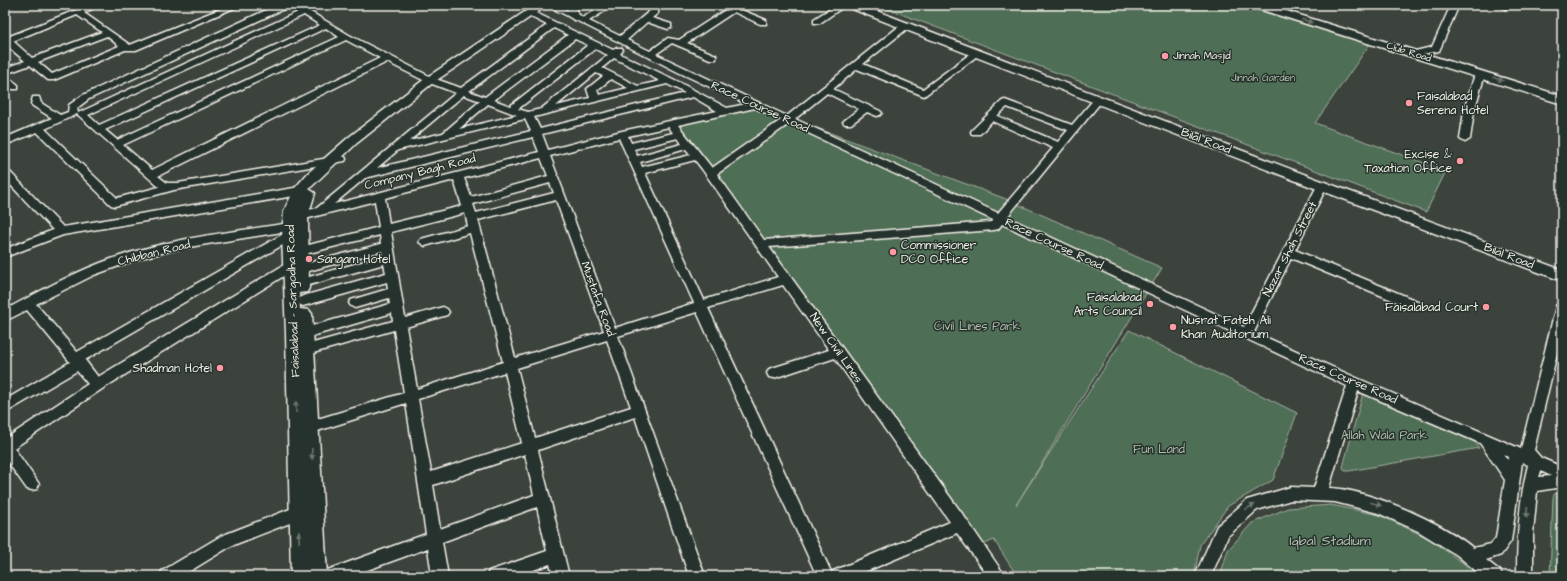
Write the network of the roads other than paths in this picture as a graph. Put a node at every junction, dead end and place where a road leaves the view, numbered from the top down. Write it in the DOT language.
graph roads {
  1 [pos="96,5"];
  2 [pos="237,5"];
  3 [pos="551,5"];
  4 [pos="572,5"];
  5 [pos="610,5"];
  6 [pos="842,5"];
  7 [pos="851,5"];
  8 [pos="860,5"];
  9 [pos="1256,5"];
  10 [pos="1455,5"];
  11 [pos="282,6"];
  12 [pos="736,7"];
  13 [pos="538,10"];
  14 [pos="655,11"];
  15 [pos="78,12"];
  16 [pos="304,12"];
  17 [pos="645,19"];
  18 [pos="580,20"];
  19 [pos="817,21"];
  20 [pos="763,22"];
  21 [pos="553,24"];
  22 [pos="326,25"];
  23 [pos="668,26"];
  24 [pos="905,26"];
  25 [pos="104,30"];
  26 [pos="574,35"];
  27 [pos="346,37"];
  28 [pos="6,41"];
  29 [pos="625,41"];
  30 [pos="680,43"];
  31 [pos="594,45"];
  32 [pos="126,46"];
  33 [pos="1436,49"];
  34 [pos="977,53"];
  35 [pos="614,54"];
  36 [pos="651,54"];
  37 [pos="1414,54"];
  38 [pos="713,57"];
  39 [pos="387,58"];
  40 [pos="30,60"];
  41 [pos="856,65"];
  42 [pos="1451,65"];
  43 [pos="595,70"];
  44 [pos="5,71"];
  45 [pos="1480,74"];
  46 [pos="610,75"];
  47 [pos="5,78"];
  48 [pos="433,81"];
  49 [pos="670,82"];
  50 [pos="15,87"];
  51 [pos="636,89"];
  52 [pos="825,90"];
  53 [pos="462,92"];
  54 [pos="694,94"];
  55 [pos="36,99"];
  56 [pos="595,99"];
  57 [pos="1098,100"];
  58 [pos="1562,100"];
  59 [pos="486,101"];
  60 [pos="756,105"];
  61 [pos="864,108"];
  62 [pos="510,110"];
  63 [pos="543,111"];
  64 [pos="725,111"];
  65 [pos="77,113"];
  66 [pos="877,113"];
  67 [pos="526,115"];
  68 [pos="991,117"];
  69 [pos="60,119"];
  70 [pos="788,120"];
  71 [pos="671,122"];
  72 [pos="848,122"];
  73 [pos="38,128"];
  74 [pos="98,129"];
  75 [pos="1074,129"];
  76 [pos="537,132"];
  77 [pos="976,132"];
  78 [pos="622,134"];
  79 [pos="680,134"];
  80 [pos="446,135"];
  81 [pos="1465,139"];
  82 [pos="5,142"];
  83 [pos="116,144"];
  84 [pos="689,145"];
  85 [pos="396,147"];
  86 [pos="628,147"];
  87 [pos="1060,147"];
  88 [pos="545,153"];
  89 [pos="698,156"];
  90 [pos="341,159"];
  91 [pos="327,162"];
  92 [pos="636,165"];
  93 [pos="5,173"];
  94 [pos="711,173"];
  95 [pos="151,175"];
  96 [pos="363,175"];
  97 [pos="458,176"];
  98 [pos="554,178"];
  99 [pos="1322,186"];
  100 [pos="174,187"];
  101 [pos="300,191"];
  102 [pos="379,195"];
  103 [pos="560,195"];
  104 [pos="320,210"];
  105 [pos="470,214"];
  106 [pos="301,216"];
  107 [pos="1001,219"];
  108 [pos="385,230"];
  109 [pos="61,231"];
  110 [pos="290,231"];
  111 [pos="425,242"];
  112 [pos="762,244"];
  113 [pos="387,246"];
  114 [pos="301,251"];
  115 [pos="1288,252"];
  116 [pos="5,253"];
  117 [pos="390,259"];
  118 [pos="1531,260"];
  119 [pos="1562,265"];
  120 [pos="1562,269"];
  121 [pos="298,273"];
  122 [pos="392,276"];
  123 [pos="1562,276"];
  124 [pos="787,279"];
  125 [pos="1562,287"];
  126 [pos="395,292"];
  127 [pos="303,301"];
  128 [pos="355,303"];
  129 [pos="28,304"];
  130 [pos="1413,304"];
  131 [pos="700,305"];
  132 [pos="1562,306"];
  133 [pos="397,307"];
  134 [pos="443,312"];
  135 [pos="5,316"];
  136 [pos="400,323"];
  137 [pos="305,333"];
  138 [pos="610,334"];
  139 [pos="1247,334"];
  140 [pos="306,350"];
  141 [pos="839,352"];
  142 [pos="78,361"];
  143 [pos="510,364"];
  144 [pos="774,373"];
  145 [pos="1354,383"];
  146 [pos="97,384"];
  147 [pos="411,396"];
  148 [pos="5,407"];
  149 [pos="639,410"];
  150 [pos="311,427"];
  151 [pos="1485,439"];
  152 [pos="530,446"];
  153 [pos="5,447"];
  154 [pos="1522,451"];
  155 [pos="1536,462"];
  156 [pos="1562,474"];
  157 [pos="1512,478"];
  158 [pos="424,481"];
  159 [pos="1562,481"];
  160 [pos="32,484"];
  161 [pos="1529,485"];
  162 [pos="1320,493"];
  163 [pos="542,499"];
  164 [pos="298,513"];
  165 [pos="961,524"];
  166 [pos="434,539"];
  167 [pos="556,555"];
  168 [pos="1472,556"];
  169 [pos="168,576"];
  170 [pos="301,576"];
  171 [pos="317,576"];
  172 [pos="331,576"];
  173 [pos="440,576"];
  174 [pos="495,576"];
  175 [pos="561,576"];
  176 [pos="697,576"];
  177 [pos="825,576"];
  178 [pos="837,576"];
  179 [pos="997,576"];
  180 [pos="1203,576"];
  181 [pos="1494,576"];
  182 [pos="1526,576"];
  1 -- 15 [label="street"];
  2 -- 32 [label="street"];
  3 -- 13 [label="main road, Faisalabad - Sargodha Road"];
  3 -- 18 [label="street, Race Course Road"];
  4 -- 18 [label="main road"];
  5 -- 18 [label="street"];
  6 -- 19 [label="street"];
  7 -- 24 [label="main road, Bilal Road"];
  8 -- 118 [label="main road, Bilal Road"];
  9 -- 37 [label="main road, Club Road, one-way"];
  10 -- 33 [label="street"];
  11 -- 16 [label="street"];
  11 -- 65 [label="street"];
  12 -- 20 [label="street"];
  12 -- 30 [label="street"];
  13 -- 21 [label="street"];
  13 -- 48 [label="main road, Faisalabad - Sargodha Road"];
  14 -- 17 [label="street"];
  15 -- 25 [label="street"];
  15 -- 28 [label="street"];
  16 -- 22 [label="street"];
  16 -- 65 [label="street"];
  17 -- 23 [label="street"];
  17 -- 29 [label="street"];
  18 -- 29 [label="street, Race Course Road"];
  21 -- 26 [label="street"];
  21 -- 53 [label="street"];
  22 -- 27 [label="street"];
  22 -- 74 [label="street"];
  24 -- 34 [label="main road, Bilal Road"];
  24 -- 41 [label="street"];
  26 -- 31 [label="street"];
  26 -- 59 [label="street"];
  27 -- 39 [label="street"];
  27 -- 83 [label="street"];
  28 -- 40 [label="street"];
  29 -- 35 [label="street"];
  29 -- 36 [label="street, Race Course Road"];
  30 -- 36 [label="street"];
  30 -- 38 [label="street"];
  31 -- 35 [label="street"];
  31 -- 62 [label="street"];
  32 -- 40 [label="street"];
  32 -- 40 [label="street"];
  33 -- 37 [label="street"];
  33 -- 42 [label="street"];
  34 -- 41 [label="street"];
  34 -- 57 [label="main road, Bilal Road"];
  35 -- 43 [label="street"];
  35 -- 49 [label="street"];
  36 -- 60 [label="street, Race Course Road"];
  37 -- 42 [label="main road, Club Road"];
  39 -- 48 [label="street"];
  39 -- 95 [label="street"];
  40 -- 44 [label="street"];
  41 -- 52 [label="street"];
  42 -- 45 [label="main road, Club Road"];
  43 -- 46 [label="street"];
  43 -- 63 [label="street"];
  45 -- 58 [label="main road, Club Road, one-way"];
  45 -- 81 [label="street"];
  46 -- 51 [label="street"];
  46 -- 56 [label="street"];
  47 -- 50 [label="street"];
  48 -- 53 [label="street"];
  48 -- 90 [label="main road, Faisalabad - Sargodha Road"];
  48 -- 91 [label="main road, Faisalabad - Sargodha Road"];
  49 -- 51 [label="street"];
  49 -- 54 [label="street"];
  51 -- 56 [label="street"];
  52 -- 61 [label="street"];
  52 -- 70 [label="street"];
  53 -- 59 [label="street"];
  53 -- 85 [label="street"];
  54 -- 64 [label="street"];
  54 -- 76 [label="street"];
  55 -- 69 [label="street"];
  56 -- 63 [label="street"];
  57 -- 75 [label="street"];
  57 -- 99 [label="main road, Bilal Road"];
  59 -- 62 [label="street"];
  59 -- 80 [label="street"];
  60 -- 64 [label="street, Company Bagh Road"];
  60 -- 70 [label="street, Race Course Road"];
  61 -- 66 [label="street"];
  61 -- 72 [label="street"];
  62 -- 67 [label="street"];
  63 -- 67 [label="street"];
  64 -- 71 [label="street, Company Bagh Road"];
  65 -- 69 [label="street"];
  65 -- 74 [label="street"];
  67 -- 76 [label="street, Mustafa Road"];
  67 -- 80 [label="street"];
  68 -- 75 [label="street"];
  68 -- 77 [label="street"];
  68 -- 87 [label="street"];
  69 -- 73 [label="street"];
  70 -- 94 [label="street"];
  70 -- 107 [label="street, Race Course Road"];
  71 -- 78 [label="street, Company Bagh Road"];
  71 -- 79 [label="street, New Civil Lines"];
  73 -- 82 [label="street"];
  73 -- 100 [label="street"];
  74 -- 83 [label="street"];
  75 -- 87 [label="street"];
  76 -- 88 [label="street, Mustafa Road"];
  76 -- 96 [label="street"];
  78 -- 86 [label="street"];
  78 -- 88 [label="street, Company Bagh Road"];
  79 -- 84 [label="street, New Civil Lines"];
  79 -- 86 [label="street"];
  80 -- 85 [label="street"];
  83 -- 95 [label="street"];
  84 -- 89 [label="street, New Civil Lines"];
  84 -- 92 [label="street"];
  85 -- 96 [label="street"];
  86 -- 92 [label="street"];
  87 -- 107 [label="street"];
  88 -- 97 [label="street, Company Bagh Road"];
  88 -- 98 [label="street, Mustafa Road"];
  89 -- 92 [label="street"];
  89 -- 94 [label="street, New Civil Lines"];
  90 -- 91 [label="street"];
  90 -- 106 [label="main road, Faisalabad - Sargodha Road"];
  91 -- 100 [label="street"];
  91 -- 101 [label="main road, Faisalabad - Sargodha Road"];
  92 -- 131 [label="street"];
  93 -- 109 [label="street"];
  94 -- 112 [label="street, New Civil Lines"];
  95 -- 100 [label="street"];
  96 -- 104 [label="street"];
  97 -- 102 [label="street, Company Bagh Road"];
  97 -- 105 [label="street"];
  98 -- 103 [label="street, Mustafa Road"];
  98 -- 105 [label="street"];
  99 -- 115 [label="street, Nazar Shah Street"];
  99 -- 118 [label="main road, Bilal Road"];
  101 -- 109 [label="street"];
  101 -- 110 [label="main road, Faisalabad - Sargodha Road"];
  102 -- 104 [label="street, Company Bagh Road"];
  102 -- 108 [label="street"];
  103 -- 105 [label="street"];
  103 -- 138 [label="street, Mustafa Road"];
  104 -- 106 [label="street, Company Bagh Road"];
  105 -- 108 [label="street"];
  105 -- 111 [label="street"];
  105 -- 143 [label="street"];
  106 -- 114 [label="main road, Faisalabad - Sargodha Road"];
  107 -- 112 [label="street"];
  107 -- 139 [label="street, Race Course Road"];
  108 -- 113 [label="street"];
  108 -- 114 [label="street"];
  109 -- 116 [label="street"];
  110 -- 121 [label="main road, Faisalabad - Sargodha Road"];
  110 -- 129 [label="street, Chibban Road"];
  110 -- 142 [label="street"];
  112 -- 124 [label="street, New Civil Lines"];
  113 -- 117 [label="street"];
  113 -- 121 [label="street"];
  114 -- 121 [label="main road, Faisalabad - Sargodha Road"];
  115 -- 130 [label="street"];
  115 -- 139 [label="street, Nazar Shah Street"];
  117 -- 121 [label="street"];
  117 -- 122 [label="street"];
  118 -- 119 [label="main road"];
  118 -- 120 [label="main road, Bilal Road"];
  118 -- 123 [label="main road, Bilal Road"];
  118 -- 125 [label="main road"];
  121 -- 127 [label="main road, Faisalabad - Sargodha Road"];
  121 -- 146 [label="street"];
  164 -- 121 [label="main road, Faisalabad - Sargodha Road, one-way"];
  122 -- 126 [label="street"];
  122 -- 127 [label="street"];
  124 -- 131 [label="street"];
  124 -- 141 [label="street, New Civil Lines"];
  126 -- 128 [label="street"];
  126 -- 133 [label="street"];
  127 -- 137 [label="main road, Faisalabad - Sargodha Road"];
  129 -- 135 [label="street, Chibban Road"];
  129 -- 142 [label="street"];
  131 -- 138 [label="street"];
  131 -- 177 [label="street"];
  132 -- 154 [label="street"];
  133 -- 136 [label="street"];
  133 -- 137 [label="street"];
  134 -- 136 [label="street"];
  136 -- 140 [label="street"];
  136 -- 147 [label="street"];
  137 -- 140 [label="main road, Faisalabad - Sargodha Road"];
  138 -- 143 [label="street"];
  138 -- 149 [label="street, Mustafa Road"];
  139 -- 145 [label="street, Race Course Road"];
  140 -- 150 [label="main road, Faisalabad - Sargodha Road"];
  141 -- 144 [label="street"];
  141 -- 165 [label="street, New Civil Lines"];
  142 -- 146 [label="street"];
  142 -- 148 [label="street"];
  143 -- 147 [label="street"];
  143 -- 152 [label="street"];
  145 -- 151 [label="street, Race Course Road"];
  145 -- 162 [label="street"];
  146 -- 153 [label="street"];
  147 -- 150 [label="street"];
  147 -- 158 [label="street"];
  149 -- 152 [label="street"];
  149 -- 176 [label="street, Mustafa Road"];
  150 -- 171 [label="main road, Faisalabad - Sargodha Road, one-way"];
  151 -- 154 [label="street, Race Course Road"];
  151 -- 157 [label="street"];
  152 -- 158 [label="street"];
  152 -- 163 [label="street"];
  153 -- 160 [label="street"];
  154 -- 155 [label="street"];
  154 -- 157 [label="street"];
  155 -- 156 [label="street"];
  155 -- 161 [label="street"];
  157 -- 168 [label="street"];
  158 -- 166 [label="street"];
  159 -- 161 [label="street"];
  161 -- 182 [label="street, one-way"];
  162 -- 168 [label="street, one-way"];
  180 -- 162 [label="street, one-way"];
  163 -- 166 [label="street"];
  163 -- 167 [label="street"];
  164 -- 169 [label="street"];
  170 -- 164 [label="main road, Faisalabad - Sargodha Road, one-way"];
  165 -- 178 [label="street"];
  165 -- 179 [label="street, New Civil Lines"];
  166 -- 172 [label="street"];
  166 -- 173 [label="street"];
  167 -- 174 [label="street"];
  167 -- 175 [label="street"];
  168 -- 181 [label="street"];
}
